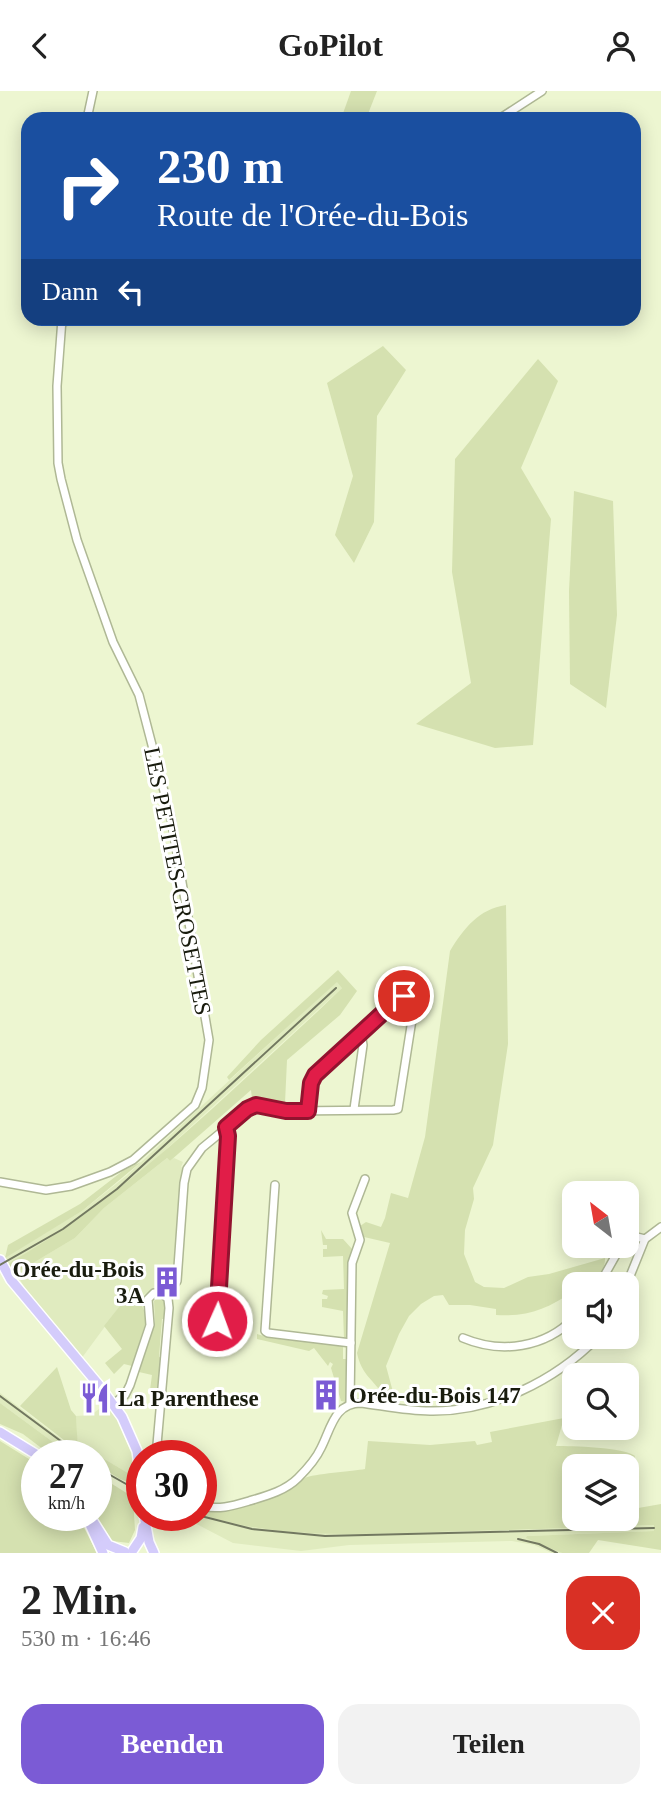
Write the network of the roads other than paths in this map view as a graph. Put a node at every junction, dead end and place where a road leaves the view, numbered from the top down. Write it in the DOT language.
graph roads {
  1 [pos="93,91"];
  2 [pos="542,91"];
  3 [pos="88,112"];
  4 [pos="510,112"];
  5 [pos="62,326"];
  6 [pos="361,1033"];
  7 [pos="354,1109"];
  8 [pos="308,1111"];
  9 [pos="226,1127"];
  10 [pos="365,1178"];
  11 [pos="0,1182"];
  12 [pos="275,1185"];
  13 [pos="661,1227"];
  14 [pos="639,1237"];
  15 [pos="645,1238"];
  16 [pos="0,1260"];
  17 [pos="632,1272"];
  18 [pos="166,1296"];
  19 [pos="562,1327"];
  20 [pos="219,1336"];
  21 [pos="463,1338"];
  22 [pos="351,1343"];
  23 [pos="585,1349"];
  24 [pos="113,1404"];
  25 [pos="350,1404"];
  26 [pos="0,1432"];
  27 [pos="132,1440"];
  28 [pos="157,1440"];
  29 [pos="21,1445"];
  30 [pos="217,1509"];
  31 [pos="94,1531"];
  32 [pos="98,1531"];
  33 [pos="142,1531"];
  34 [pos="147,1531"];
  35 [pos="127,1552"];
  36 [pos="103,1553"];
  37 [pos="148,1553"];
  38 [pos="154,1553"];
  1 -- 3 [label="street"];
  2 -- 4 [label="street"];
  5 -- 11 [label="street, LES PETITES-CROSETTES"];
  6 -- 7 [label="street"];
  6 -- 7 [label="street"];
  6 -- 8 [label="street"];
  7 -- 8 [label="street"];
  8 -- 9 [label="street"];
  9 -- 18 [label="street"];
  9 -- 20 [label="street"];
  10 -- 22 [label="street"];
  12 -- 22 [label="street"];
  13 -- 15 [label="street"];
  14 -- 15 [label="street"];
  15 -- 17 [label="street"];
  16 -- 24 [label="main road"];
  18 -- 24 [label="street"];
  18 -- 28 [label="street"];
  19 -- 21 [label="street"];
  22 -- 25 [label="street"];
  23 -- 25 [label="street"];
  24 -- 27 [label="main road"];
  25 -- 30 [label="street"];
  26 -- 29 [label="main road"];
  31 -- 36 [label="main road"];
  32 -- 35 [label="main road"];
  33 -- 35 [label="main road"];
  34 -- 38 [label="main road"];
  35 -- 37 [label="main road"];
}
